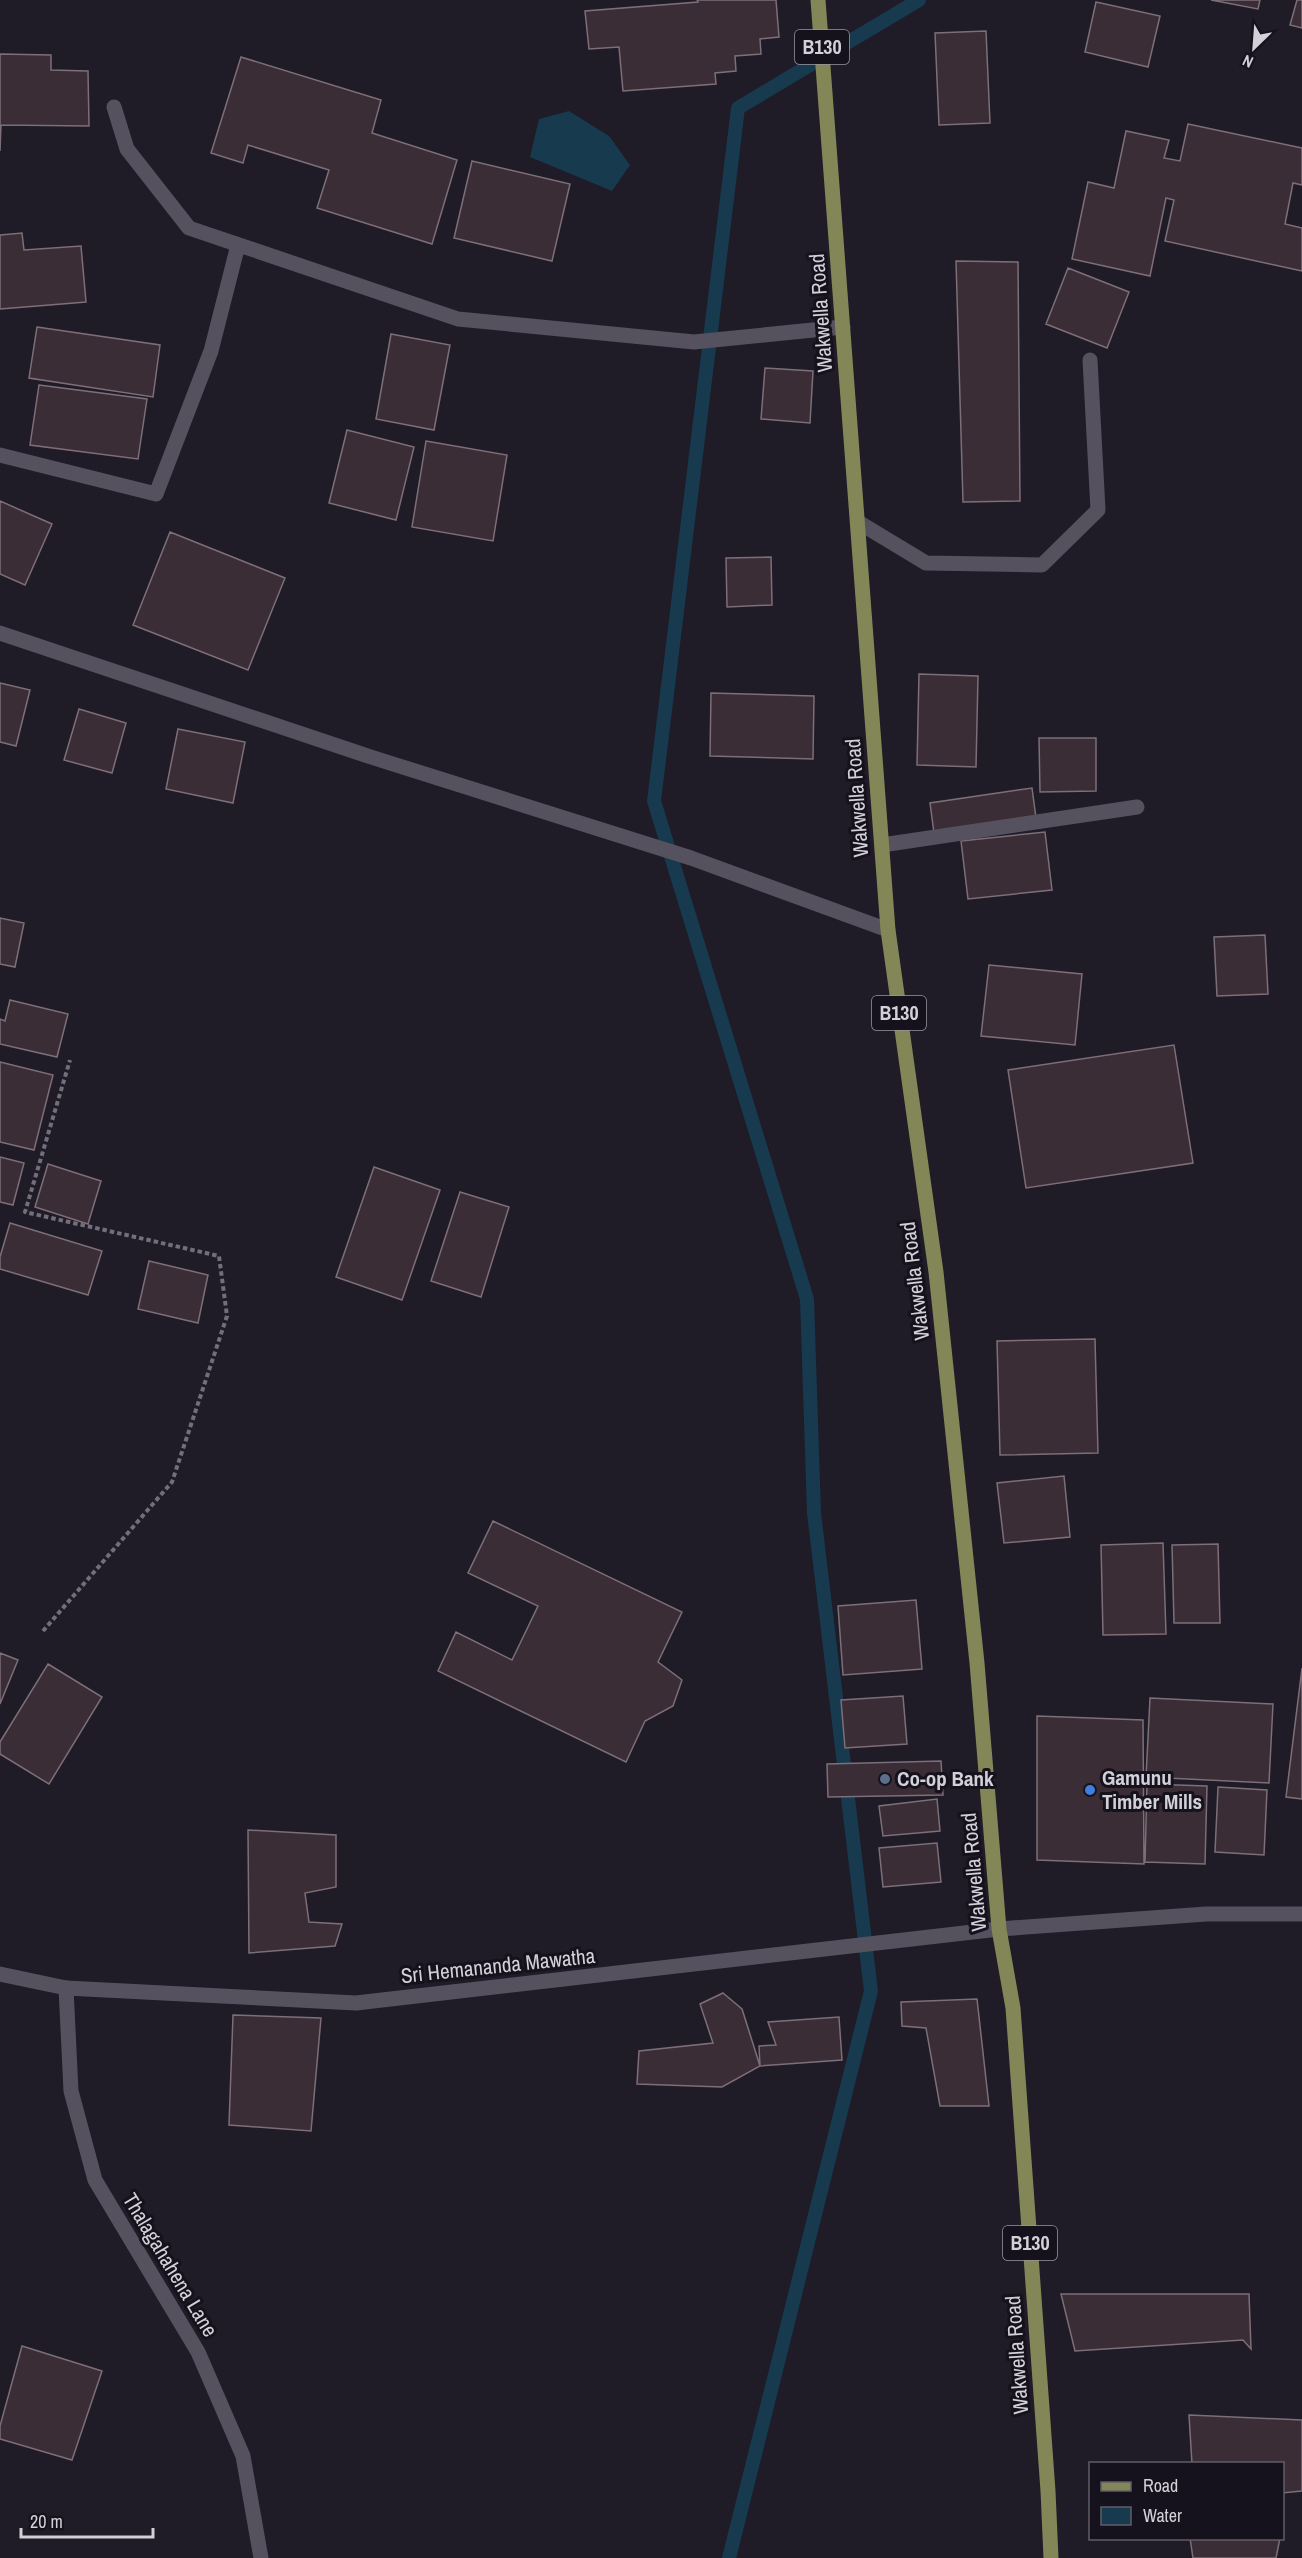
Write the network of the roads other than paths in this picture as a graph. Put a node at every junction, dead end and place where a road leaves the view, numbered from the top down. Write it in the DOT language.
graph roads {
  1 [pos="818,0"];
  2 [pos="114,107"];
  3 [pos="238,245"];
  4 [pos="843,327"];
  5 [pos="1090,360"];
  6 [pos="0,455"];
  7 [pos="858,522"];
  8 [pos="0,633"];
  9 [pos="1137,807"];
  10 [pos="882,846"];
  11 [pos="888,930"];
  12 [pos="1302,1914"];
  13 [pos="999,1929"];
  14 [pos="0,1974"];
  15 [pos="66,1988"];
  16 [pos="261,2558"];
  17 [pos="1051,2558"];
  1 -- 4 [label="main road, Wakwella Road / B130"];
  2 -- 3 [label="street"];
  3 -- 4 [label="street"];
  3 -- 6 [label="street"];
  4 -- 7 [label="main road, Wakwella Road / B130"];
  5 -- 7 [label="street"];
  7 -- 10 [label="main road, Wakwella Road / B130"];
  8 -- 11 [label="street"];
  9 -- 10 [label="street"];
  10 -- 11 [label="main road, Wakwella Road / B130"];
  11 -- 13 [label="main road, Wakwella Road / B130"];
  12 -- 13 [label="street, Sri Hemananda Mawatha"];
  13 -- 15 [label="street, Sri Hemananda Mawatha"];
  13 -- 17 [label="main road, Wakwella Road / B130"];
  14 -- 15 [label="street, Sri Hemananda Mawatha"];
  15 -- 16 [label="street, Thalagahahena Lane"];
}
